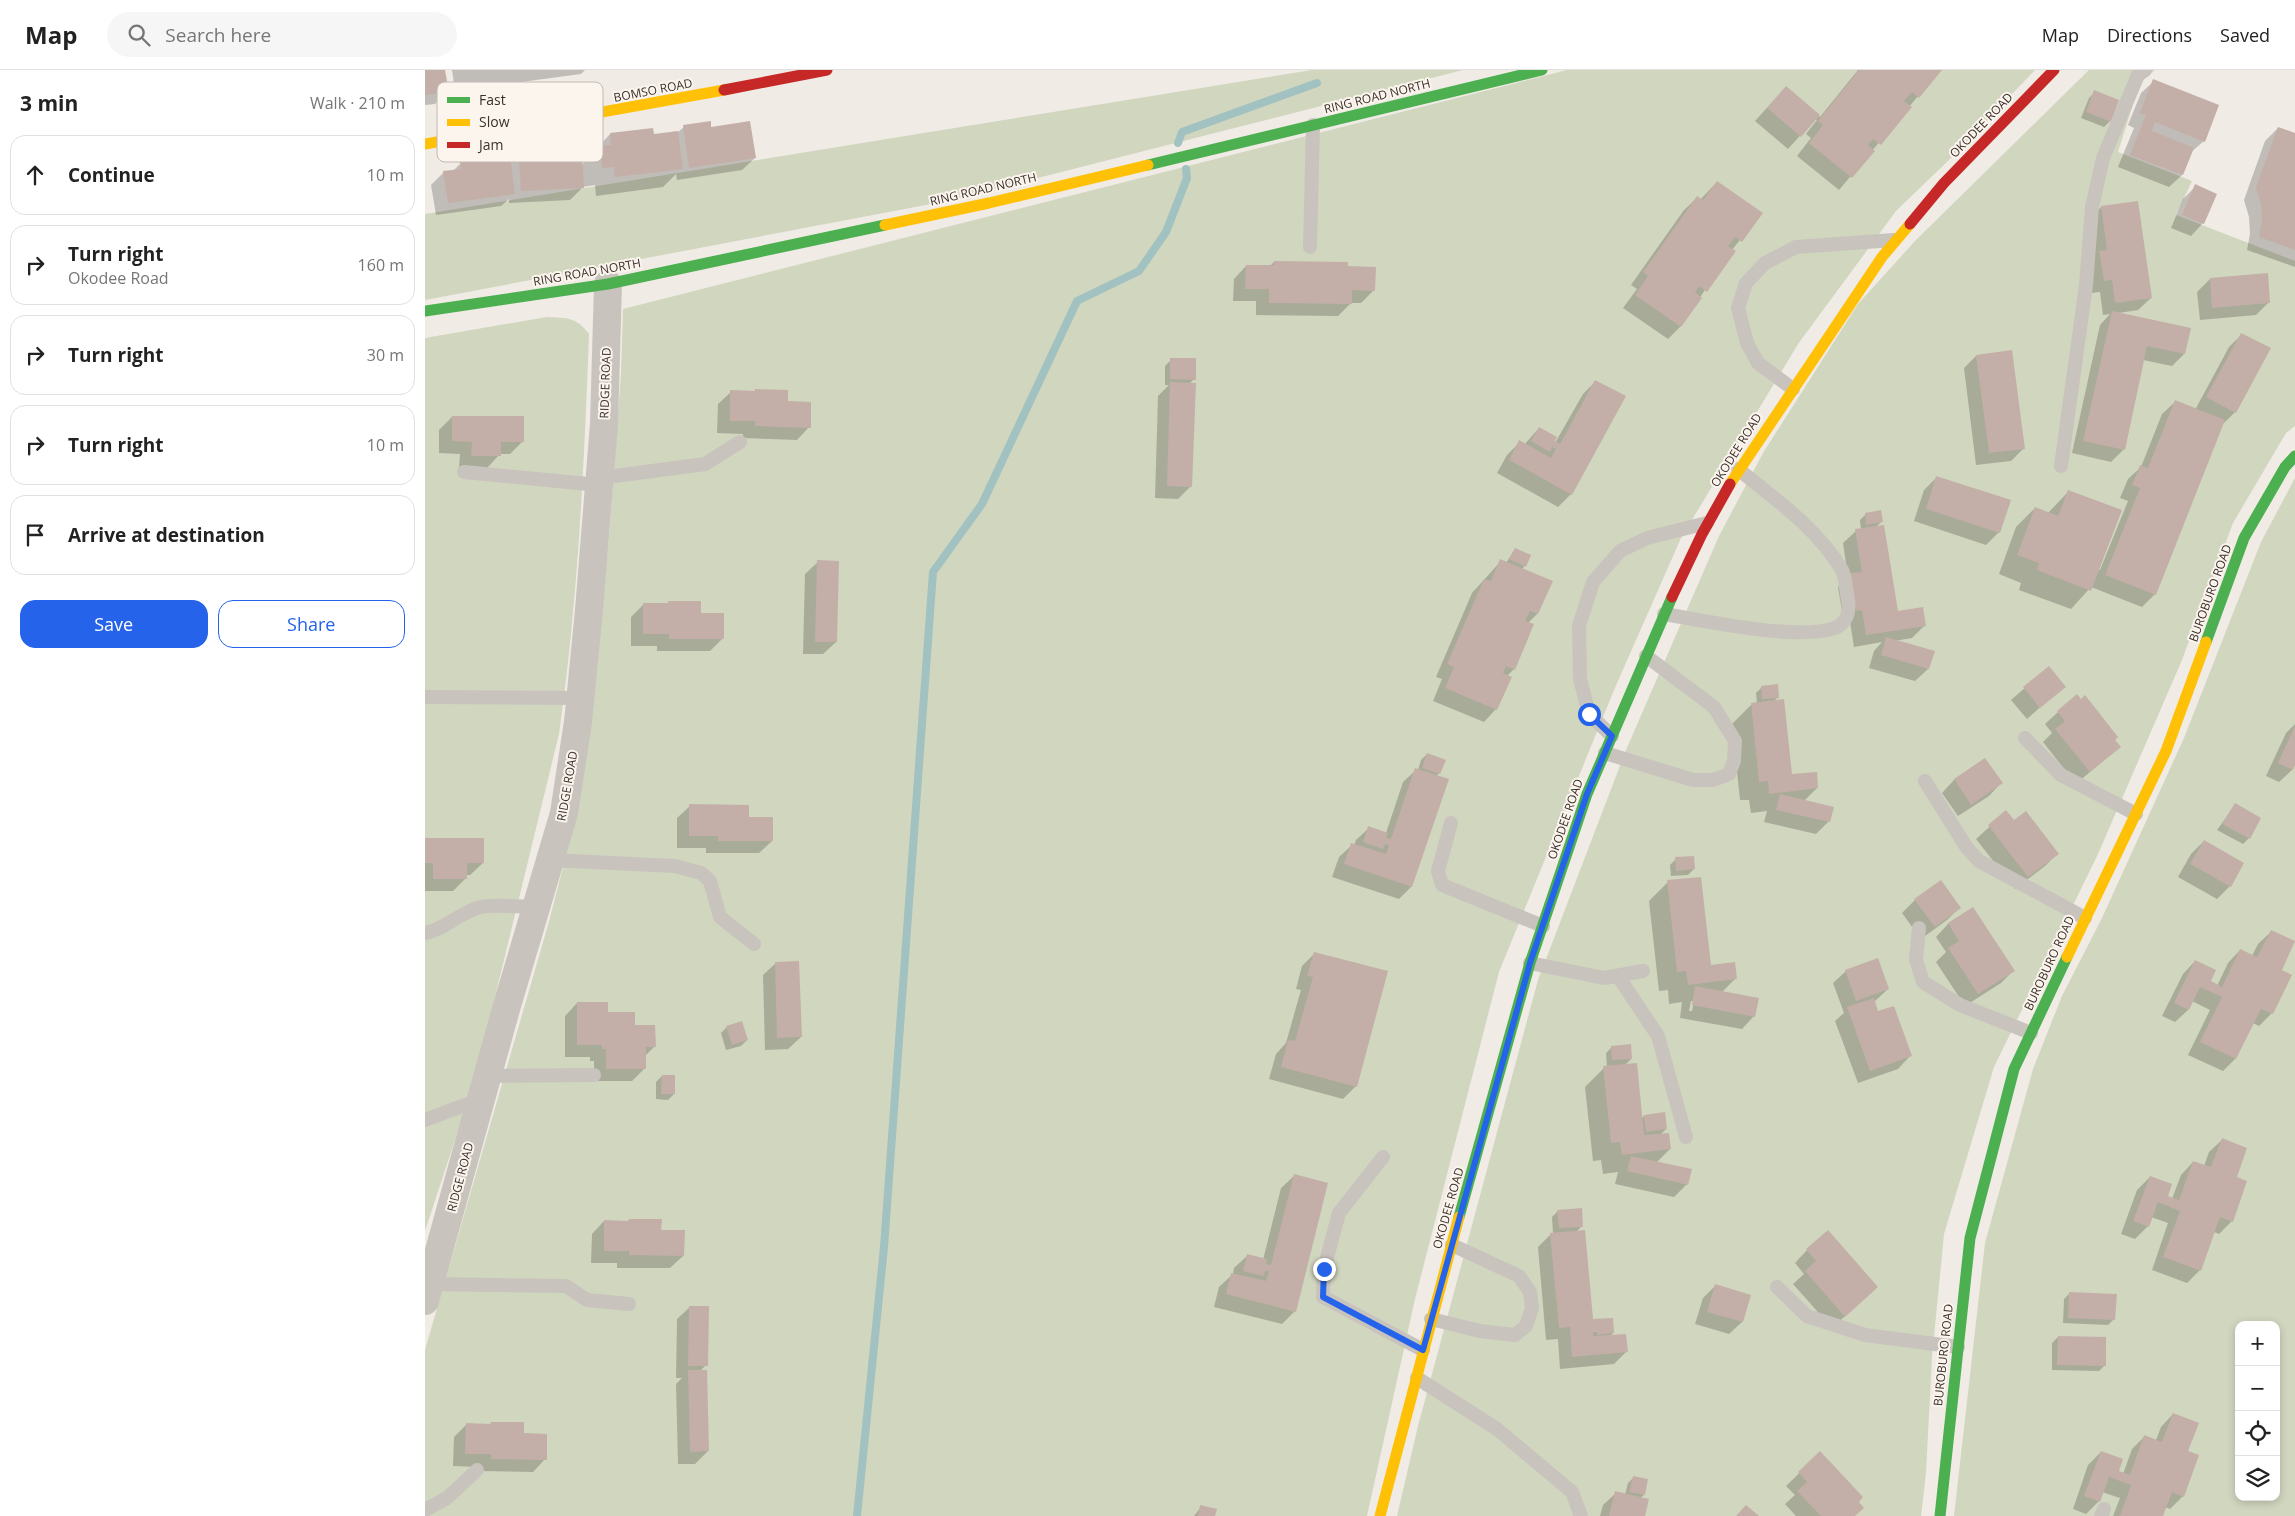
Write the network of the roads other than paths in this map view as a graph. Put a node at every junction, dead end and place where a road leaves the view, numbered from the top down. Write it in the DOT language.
graph roads {
  1 [pos="827,70"];
  2 [pos="1542,70"];
  3 [pos="2054,70"];
  4 [pos="2145,70"];
  5 [pos="603,113"];
  6 [pos="1313,125"];
  7 [pos="1897,240"];
  8 [pos="1311,247"];
  9 [pos="608,284"];
  10 [pos="425,311"];
  11 [pos="1793,389"];
  12 [pos="740,442"];
  13 [pos="2295,456"];
  14 [pos="2061,466"];
  15 [pos="1738,469"];
  16 [pos="464,472"];
  17 [pos="599,482"];
  18 [pos="1708,523"];
  19 [pos="1664,614"];
  20 [pos="1646,656"];
  21 [pos="425,697"];
  22 [pos="581,698"];
  23 [pos="1612,736"];
  24 [pos="2025,738"];
  25 [pos="1605,753"];
  26 [pos="1925,781"];
  27 [pos="2136,814"];
  28 [pos="1451,823"];
  29 [pos="549,860"];
  30 [pos="536,907"];
  31 [pos="2085,918"];
  32 [pos="1543,926"];
  33 [pos="1919,928"];
  34 [pos="425,933"];
  35 [pos="754,944"];
  36 [pos="1530,963"];
  37 [pos="1643,971"];
  38 [pos="1618,976"];
  39 [pos="2031,1033"];
  40 [pos="594,1076"];
  41 [pos="485,1088"];
  42 [pos="425,1120"];
  43 [pos="1686,1137"];
  44 [pos="1383,1157"];
  45 [pos="1452,1245"];
  46 [pos="1777,1287"];
  47 [pos="428,1293"];
  48 [pos="629,1304"];
  49 [pos="1431,1319"];
  50 [pos="1958,1347"];
  51 [pos="1423,1350"];
  52 [pos="1417,1378"];
  53 [pos="477,1470"];
  54 [pos="425,1510"];
  55 [pos="1380,1516"];
  56 [pos="1581,1516"];
  57 [pos="1940,1516"];
  1 -- 5 [label="street, BOMSO ROAD"];
  2 -- 6 [label="street, RING ROAD NORTH"];
  3 -- 7 [label="street, OKODEE ROAD"];
  4 -- 14 [label="lane"];
  6 -- 8 [label="lane"];
  6 -- 9 [label="street, RING ROAD NORTH"];
  7 -- 11 [label="street, OKODEE ROAD"];
  7 -- 11 [label="lane"];
  9 -- 10 [label="street, RING ROAD NORTH"];
  9 -- 17 [label="street, RIDGE ROAD"];
  11 -- 15 [label="street, OKODEE ROAD"];
  12 -- 17 [label="lane"];
  13 -- 27 [label="street, BUROBURO ROAD"];
  15 -- 18 [label="street, OKODEE ROAD"];
  15 -- 19 [label="lane"];
  16 -- 17 [label="lane"];
  17 -- 22 [label="street, RIDGE ROAD"];
  18 -- 19 [label="street, OKODEE ROAD"];
  18 -- 23 [label="lane"];
  19 -- 20 [label="street, OKODEE ROAD"];
  20 -- 23 [label="street, OKODEE ROAD"];
  20 -- 25 [label="lane"];
  21 -- 22 [label="lane"];
  22 -- 29 [label="street, RIDGE ROAD"];
  23 -- 25 [label="street, OKODEE ROAD"];
  24 -- 27 [label="lane"];
  25 -- 32 [label="street, OKODEE ROAD"];
  26 -- 31 [label="lane"];
  27 -- 31 [label="street, BUROBURO ROAD"];
  28 -- 32 [label="lane"];
  29 -- 30 [label="street, RIDGE ROAD"];
  29 -- 35 [label="lane"];
  30 -- 34 [label="lane"];
  30 -- 41 [label="street, RIDGE ROAD"];
  31 -- 39 [label="street, BUROBURO ROAD"];
  32 -- 36 [label="street, OKODEE ROAD"];
  33 -- 39 [label="lane"];
  36 -- 38 [label="lane"];
  36 -- 45 [label="street, OKODEE ROAD"];
  37 -- 38 [label="lane"];
  38 -- 43 [label="lane"];
  39 -- 50 [label="street, BUROBURO ROAD"];
  40 -- 41 [label="lane"];
  41 -- 42 [label="lane"];
  41 -- 47 [label="street, RIDGE ROAD"];
  44 -- 51 [label="lane"];
  45 -- 49 [label="street, OKODEE ROAD"];
  45 -- 49 [label="lane"];
  46 -- 50 [label="lane"];
  47 -- 48 [label="lane"];
  49 -- 51 [label="street, OKODEE ROAD"];
  50 -- 57 [label="street, BUROBURO ROAD"];
  51 -- 52 [label="street, OKODEE ROAD"];
  52 -- 55 [label="street, OKODEE ROAD"];
  52 -- 56 [label="lane"];
  53 -- 54 [label="lane"];
}
